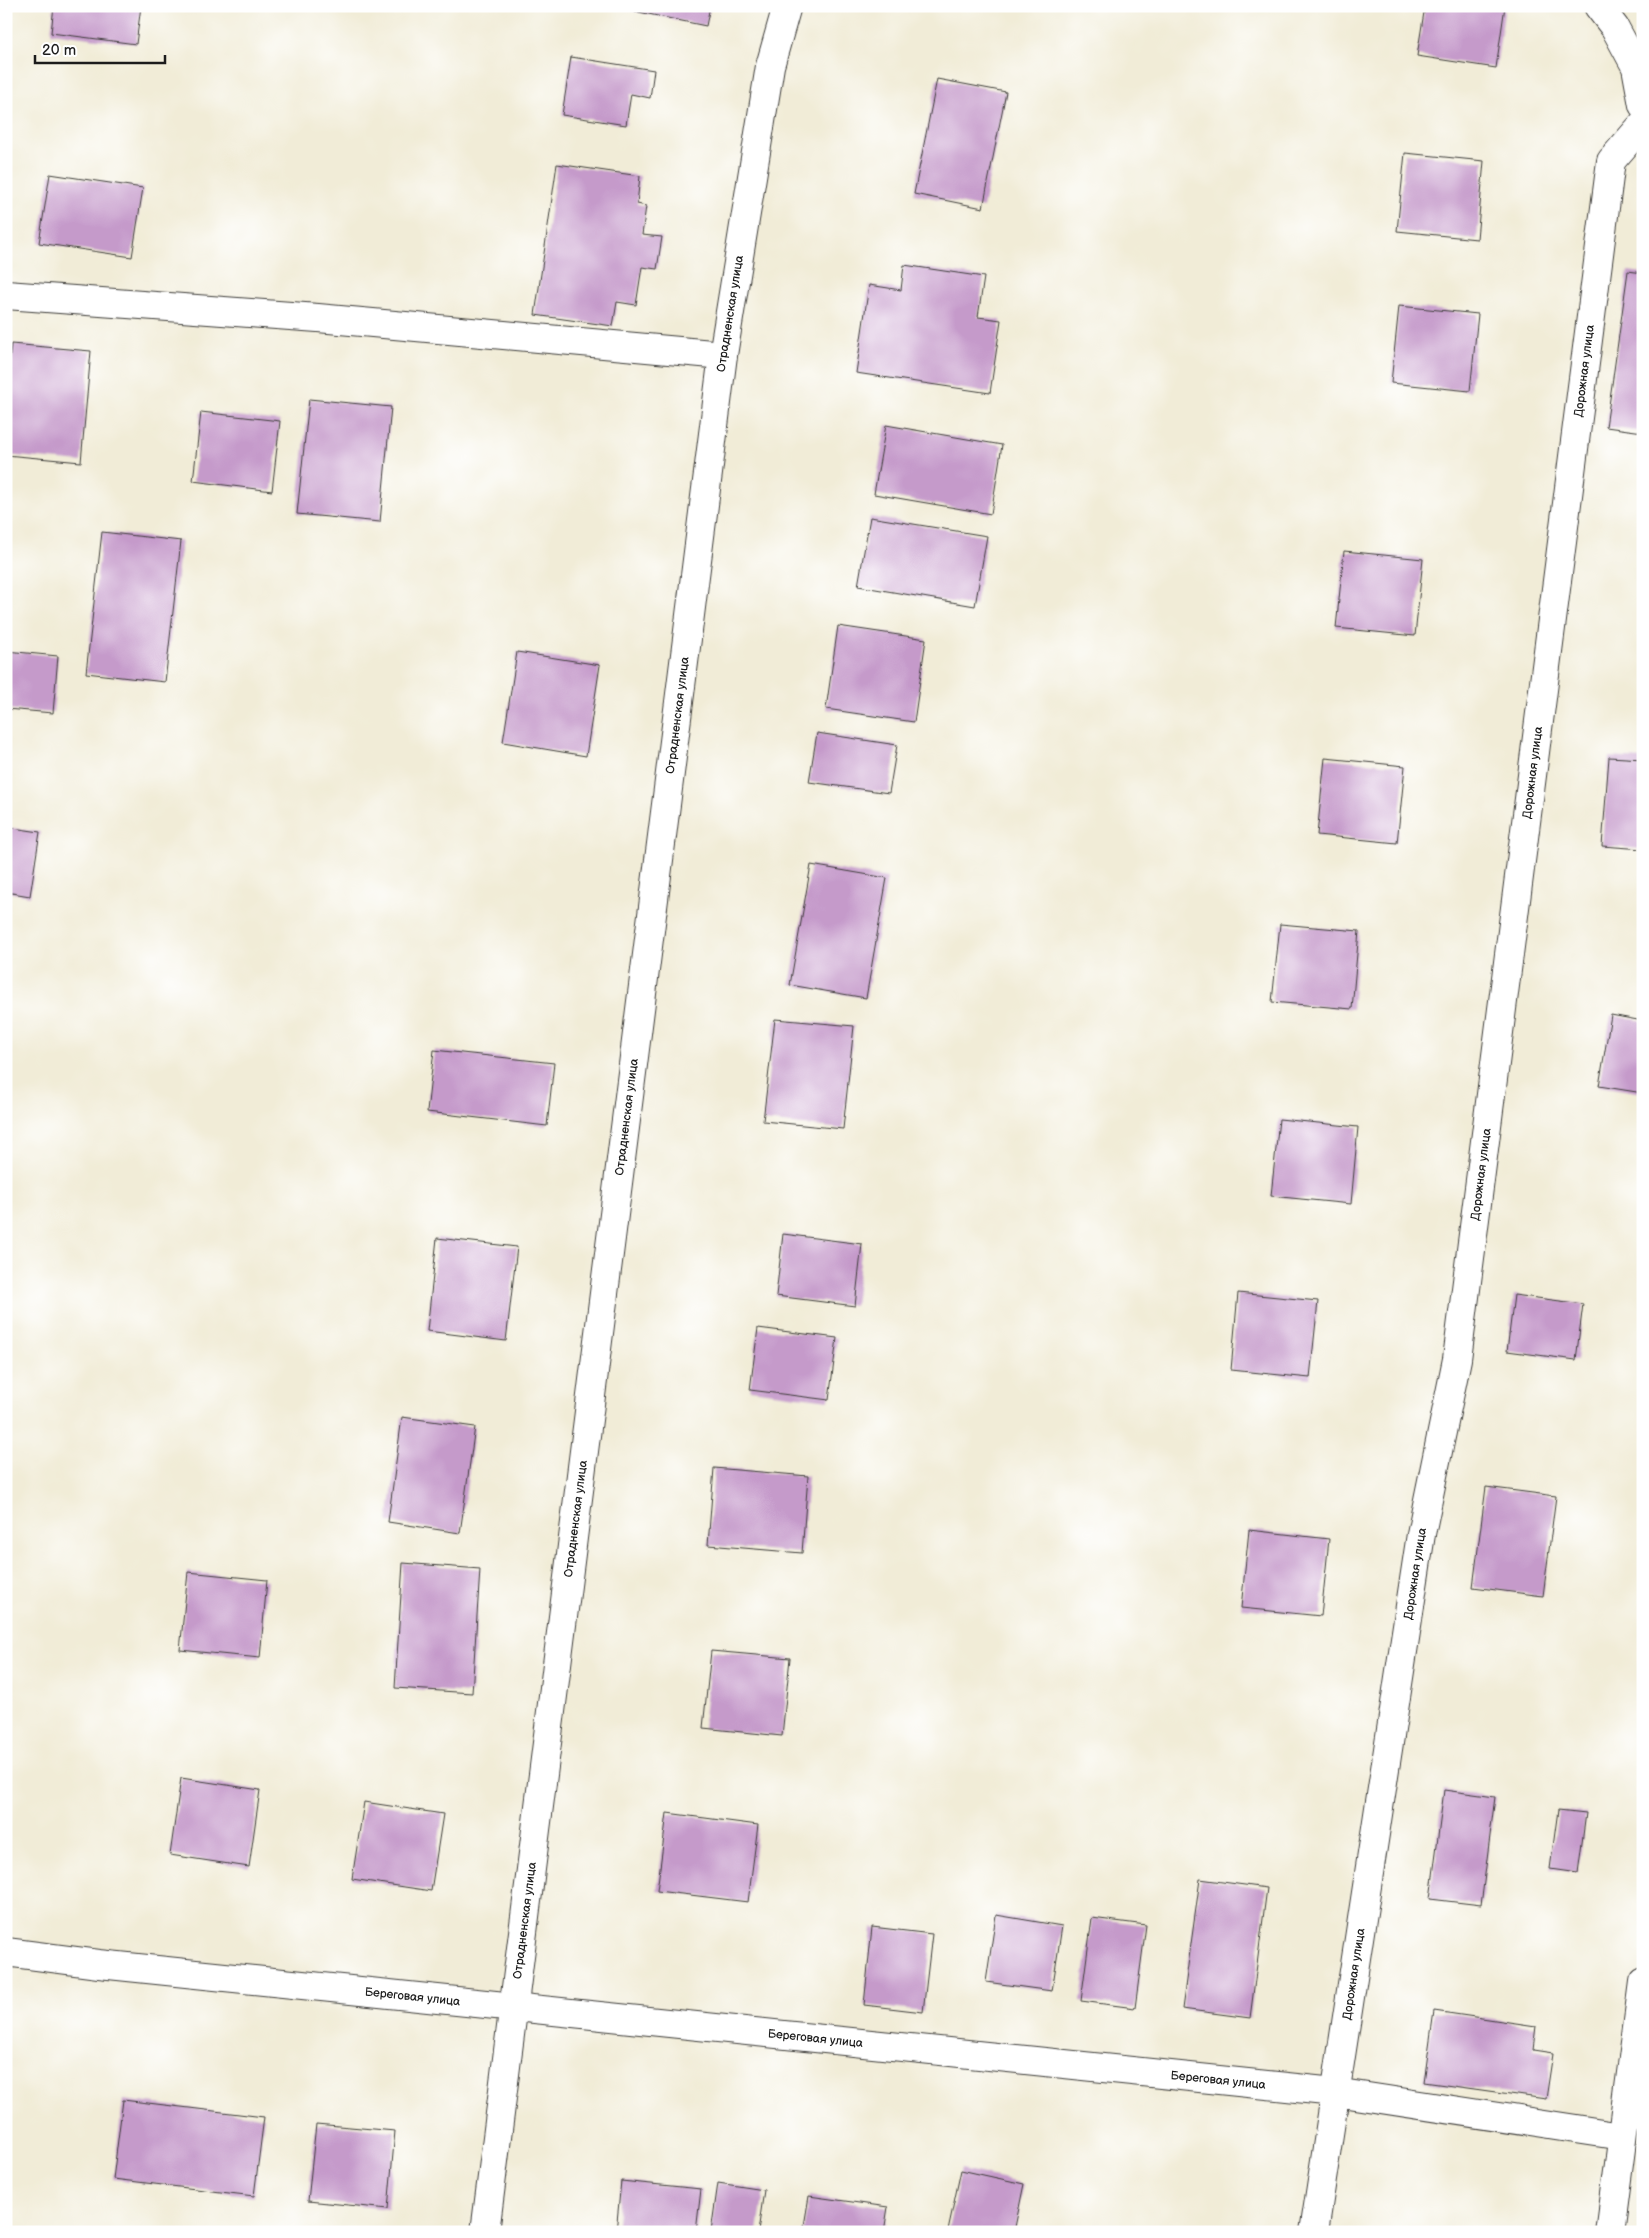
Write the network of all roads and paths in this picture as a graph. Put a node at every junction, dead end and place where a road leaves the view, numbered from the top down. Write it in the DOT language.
graph roads {
  1 [pos="787,6"];
  2 [pos="1598,6"];
  3 [pos="1643,105"];
  4 [pos="1643,124"];
  5 [pos="6,295"];
  6 [pos="723,355"];
  7 [pos="6,1952"];
  8 [pos="1643,1982"];
  9 [pos="513,2008"];
  10 [pos="1335,2092"];
  11 [pos="1622,2136"];
  12 [pos="485,2232"];
  13 [pos="1314,2232"];
  14 [pos="1610,2232"];
  1 -- 6 [label="street, Отрадненская улица"];
  2 -- 3 [label="street"];
  4 -- 10 [label="street, Дорожная улица"];
  5 -- 6 [label="street"];
  6 -- 9 [label="street, Отрадненская улица"];
  7 -- 9 [label="street, Береговая улица"];
  8 -- 11 [label="street"];
  9 -- 10 [label="street, Береговая улица"];
  9 -- 12 [label="street, Отрадненская улица"];
  10 -- 11 [label="street, Береговая улица"];
  10 -- 13 [label="street, Дорожная улица"];
  11 -- 14 [label="street"];
}
